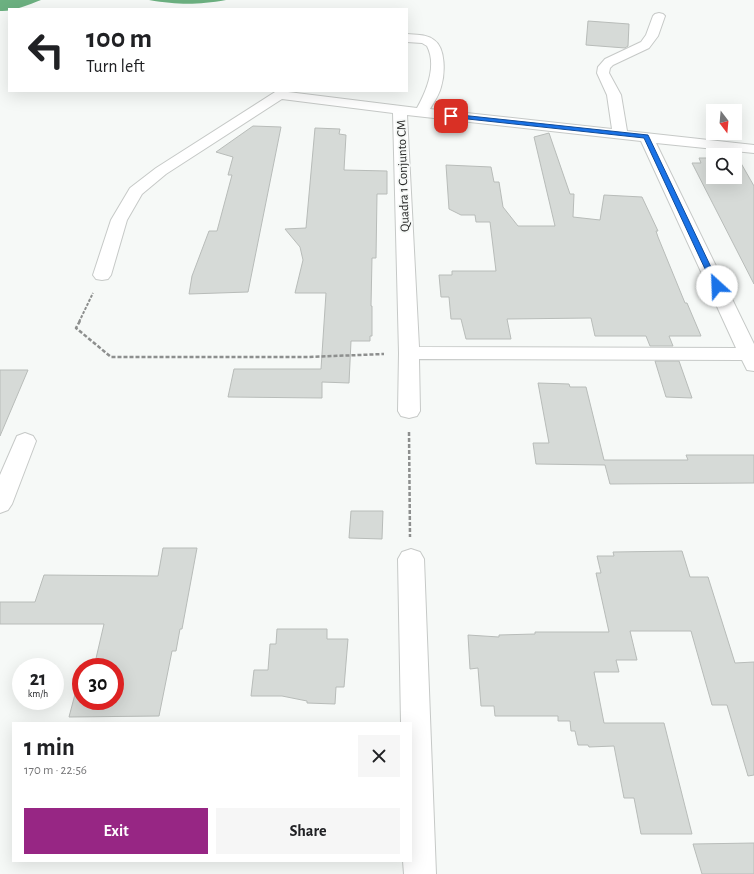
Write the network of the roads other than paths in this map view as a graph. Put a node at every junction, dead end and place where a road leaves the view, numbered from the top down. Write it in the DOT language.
graph roads {
  1 [pos="659,16"];
  2 [pos="408,38"];
  3 [pos="275,93"];
  4 [pos="400,110"];
  5 [pos="421,112"];
  6 [pos="620,134"];
  7 [pos="646,137"];
  8 [pos="754,149"];
  9 [pos="102,275"];
  10 [pos="409,353"];
  11 [pos="751,360"];
  12 [pos="409,411"];
  13 [pos="26,441"];
  14 [pos="0,504"];
  15 [pos="411,559"];
  16 [pos="420,874"];
  1 -- 6 [label="street"];
  2 -- 5 [label="street"];
  3 -- 4 [label="street, Quadra 1 Conjunto CM"];
  3 -- 9 [label="street, Quadra 1 Conjunto CM"];
  4 -- 5 [label="street"];
  4 -- 10 [label="street, Quadra 1 Conjunto CM"];
  5 -- 6 [label="street"];
  6 -- 7 [label="street"];
  7 -- 8 [label="street"];
  7 -- 11 [label="street"];
  10 -- 11 [label="street"];
  10 -- 12 [label="street, Quadra 1 Conjunto CM"];
  13 -- 14 [label="street"];
  15 -- 16 [label="street"];
}
